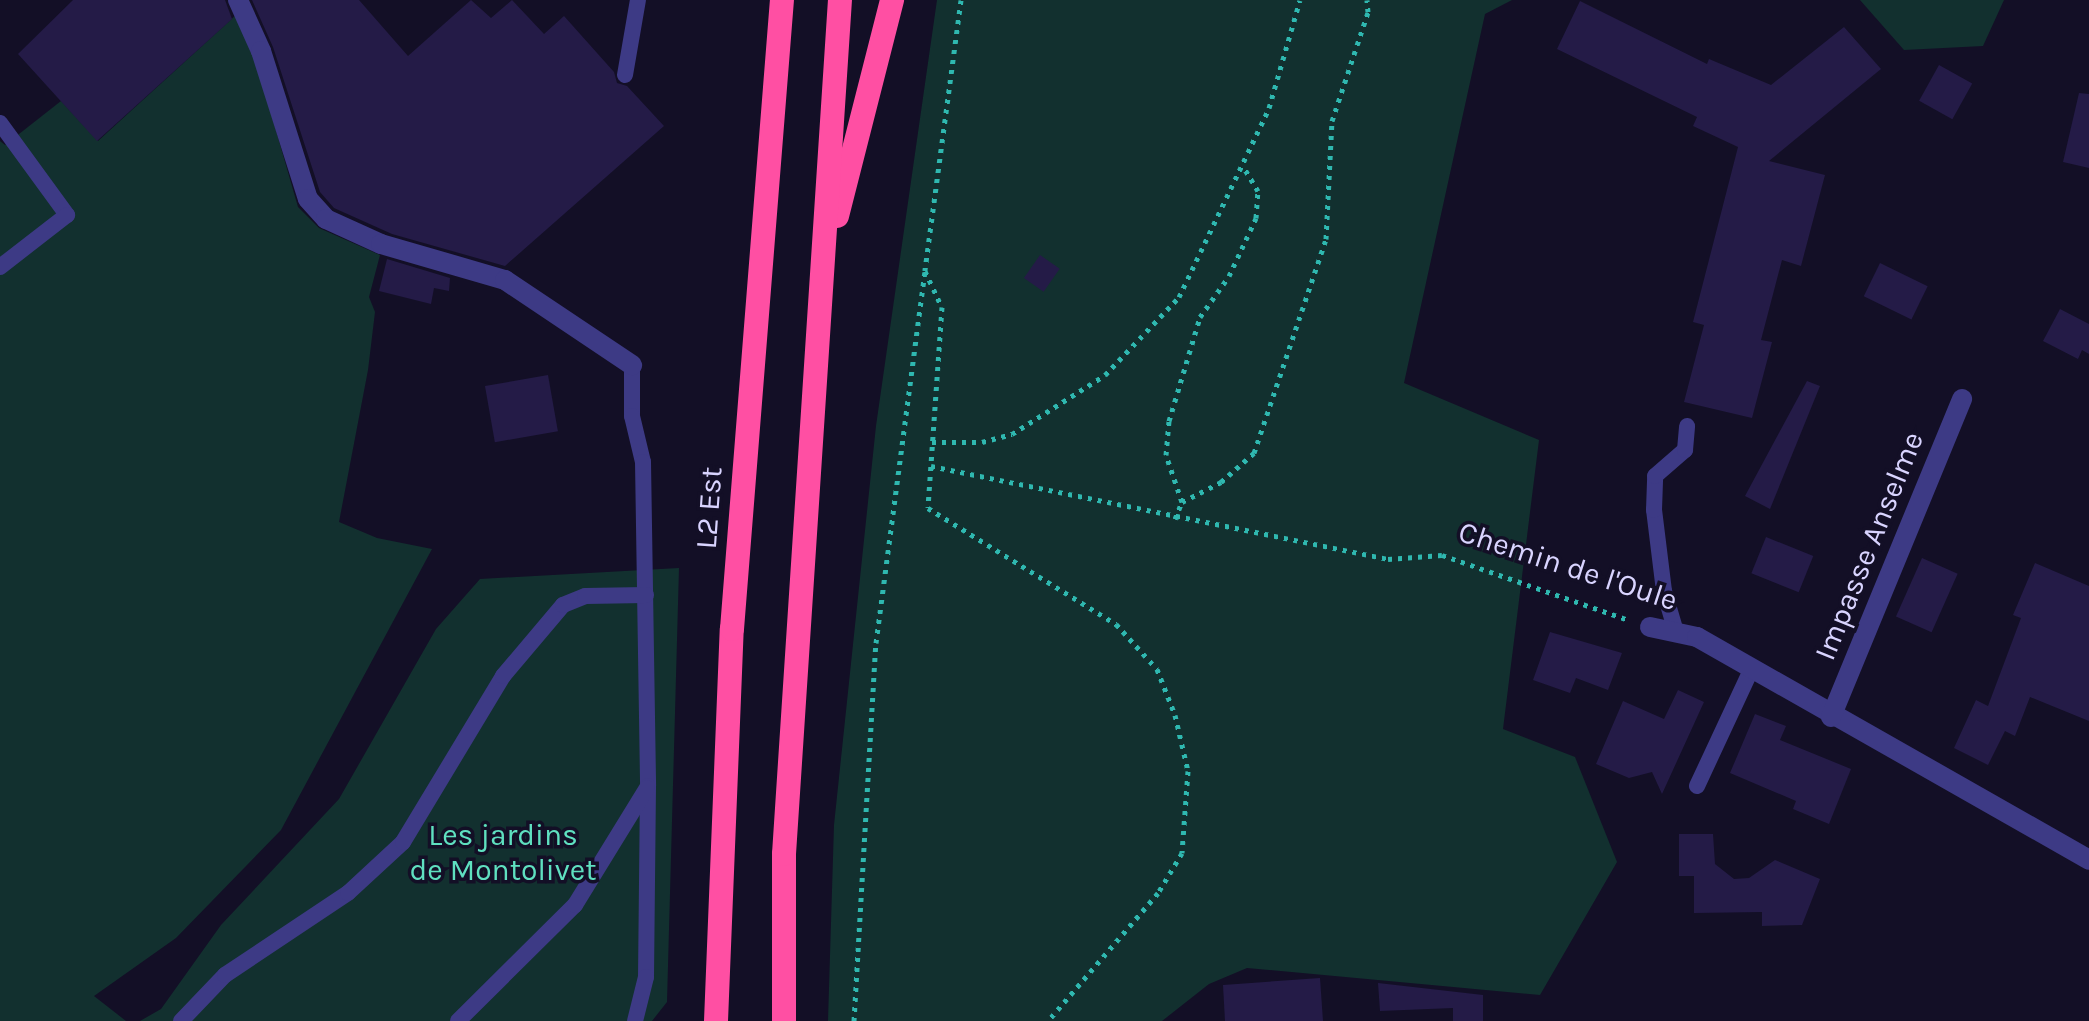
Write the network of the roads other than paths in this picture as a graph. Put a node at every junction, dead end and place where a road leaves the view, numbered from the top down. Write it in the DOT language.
graph roads {
  1 [pos="238,0"];
  2 [pos="638,0"];
  3 [pos="772,0"];
  4 [pos="782,0"];
  5 [pos="840,0"];
  6 [pos="892,0"];
  7 [pos="625,75"];
  8 [pos="774,76"];
  9 [pos="0,123"];
  10 [pos="0,267"];
  11 [pos="822,272"];
  12 [pos="632,365"];
  13 [pos="1962,399"];
  14 [pos="1687,426"];
  15 [pos="646,595"];
  16 [pos="1650,627"];
  17 [pos="1676,632"];
  18 [pos="1751,670"];
  19 [pos="1831,717"];
  20 [pos="648,786"];
  21 [pos="1697,786"];
  22 [pos="2089,860"];
  23 [pos="181,1021"];
  24 [pos="458,1021"];
  25 [pos="635,1021"];
  26 [pos="716,1021"];
  27 [pos="784,1021"];
  1 -- 12 [label="street"];
  2 -- 7 [label="lane"];
  3 -- 8 [label="highway"];
  4 -- 8 [label="highway, L2 Est"];
  5 -- 11 [label="highway"];
  6 -- 11 [label="highway"];
  8 -- 26 [label="highway, L2 Est"];
  9 -- 10 [label="lane"];
  11 -- 27 [label="highway"];
  12 -- 15 [label="lane"];
  13 -- 19 [label="street, Impasse Anselme"];
  14 -- 17 [label="lane"];
  15 -- 20 [label="lane"];
  15 -- 23 [label="lane"];
  16 -- 17 [label="street, Chemin de l'Oule"];
  17 -- 18 [label="street, Chemin de l'Oule"];
  18 -- 19 [label="street, Chemin de l'Oule"];
  18 -- 21 [label="lane"];
  19 -- 22 [label="street, Chemin de l'Oule"];
  20 -- 24 [label="lane"];
  20 -- 25 [label="lane"];
}
